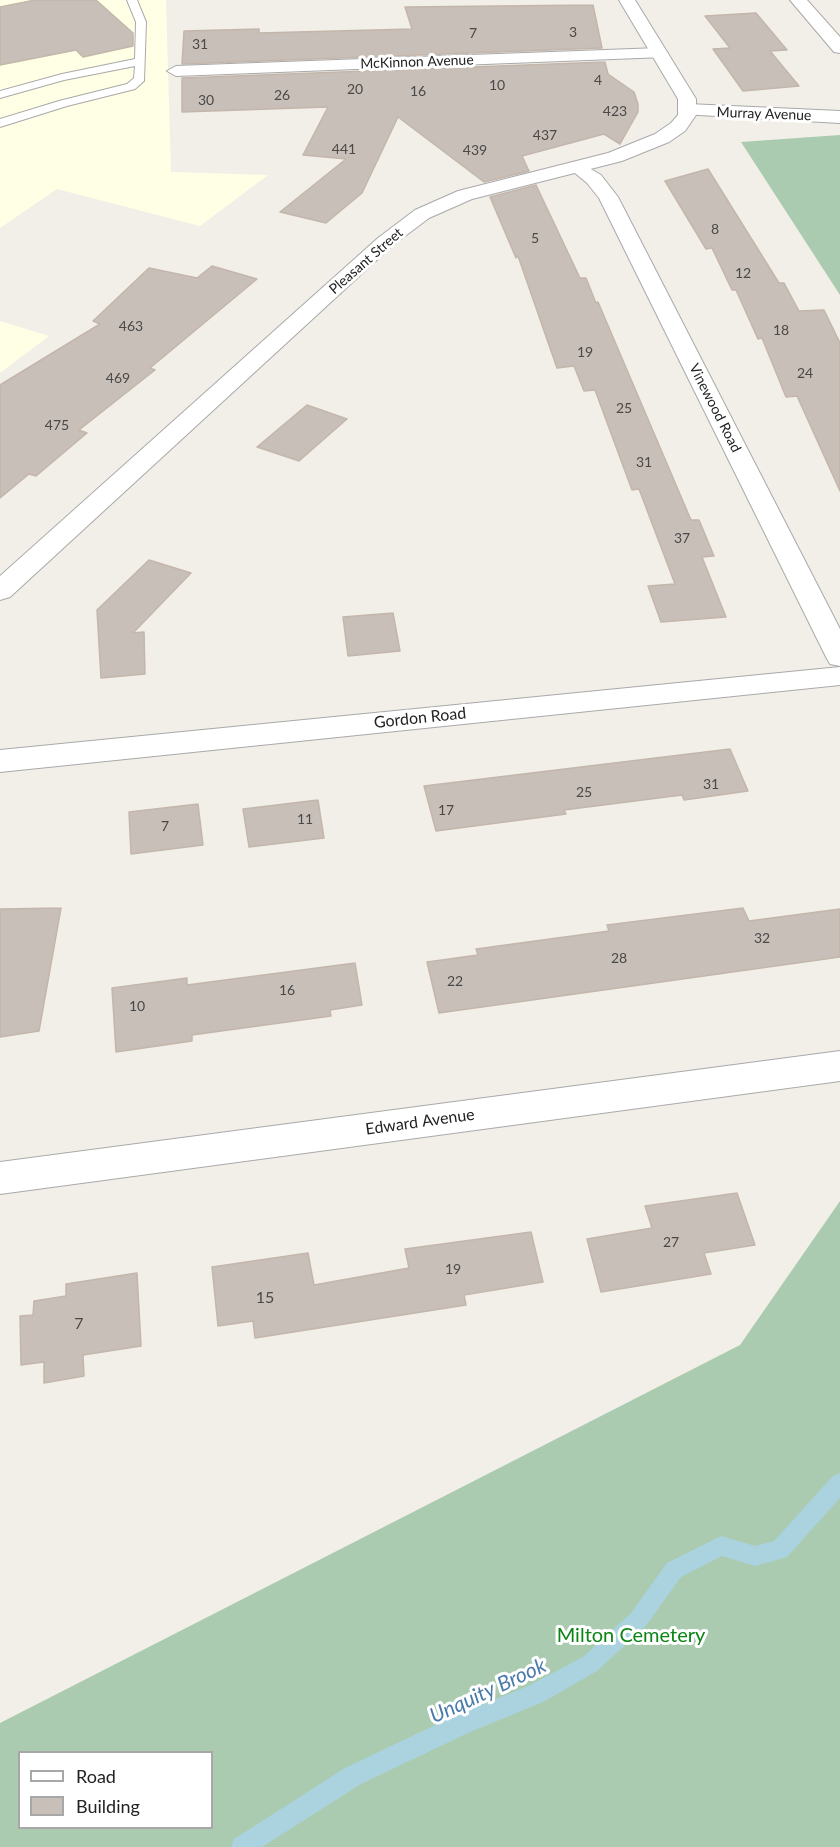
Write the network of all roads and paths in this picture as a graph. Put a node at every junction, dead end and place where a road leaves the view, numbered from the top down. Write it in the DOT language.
graph roads {
  1 [pos="132,0"];
  2 [pos="627,0"];
  3 [pos="798,0"];
  4 [pos="840,48"];
  5 [pos="659,53"];
  6 [pos="141,61"];
  7 [pos="176,71"];
  8 [pos="0,94"];
  9 [pos="688,110"];
  10 [pos="840,117"];
  11 [pos="0,123"];
  12 [pos="579,168"];
  13 [pos="0,591"];
  14 [pos="840,657"];
  15 [pos="840,676"];
  16 [pos="0,760"];
  17 [pos="840,1066"];
  18 [pos="0,1178"];
  1 -- 6 [label="lane"];
  2 -- 5 [label="street"];
  3 -- 4 [label="street"];
  5 -- 7 [label="street, McKinnon Avenue"];
  5 -- 9 [label="street"];
  6 -- 8 [label="lane"];
  6 -- 11 [label="lane"];
  9 -- 10 [label="street, Murray Avenue"];
  9 -- 12 [label="street, Pleasant Street"];
  12 -- 13 [label="street, Pleasant Street"];
  12 -- 14 [label="street, Vinewood Road"];
  15 -- 16 [label="street, Gordon Road"];
  17 -- 18 [label="street, Edward Avenue"];
}
